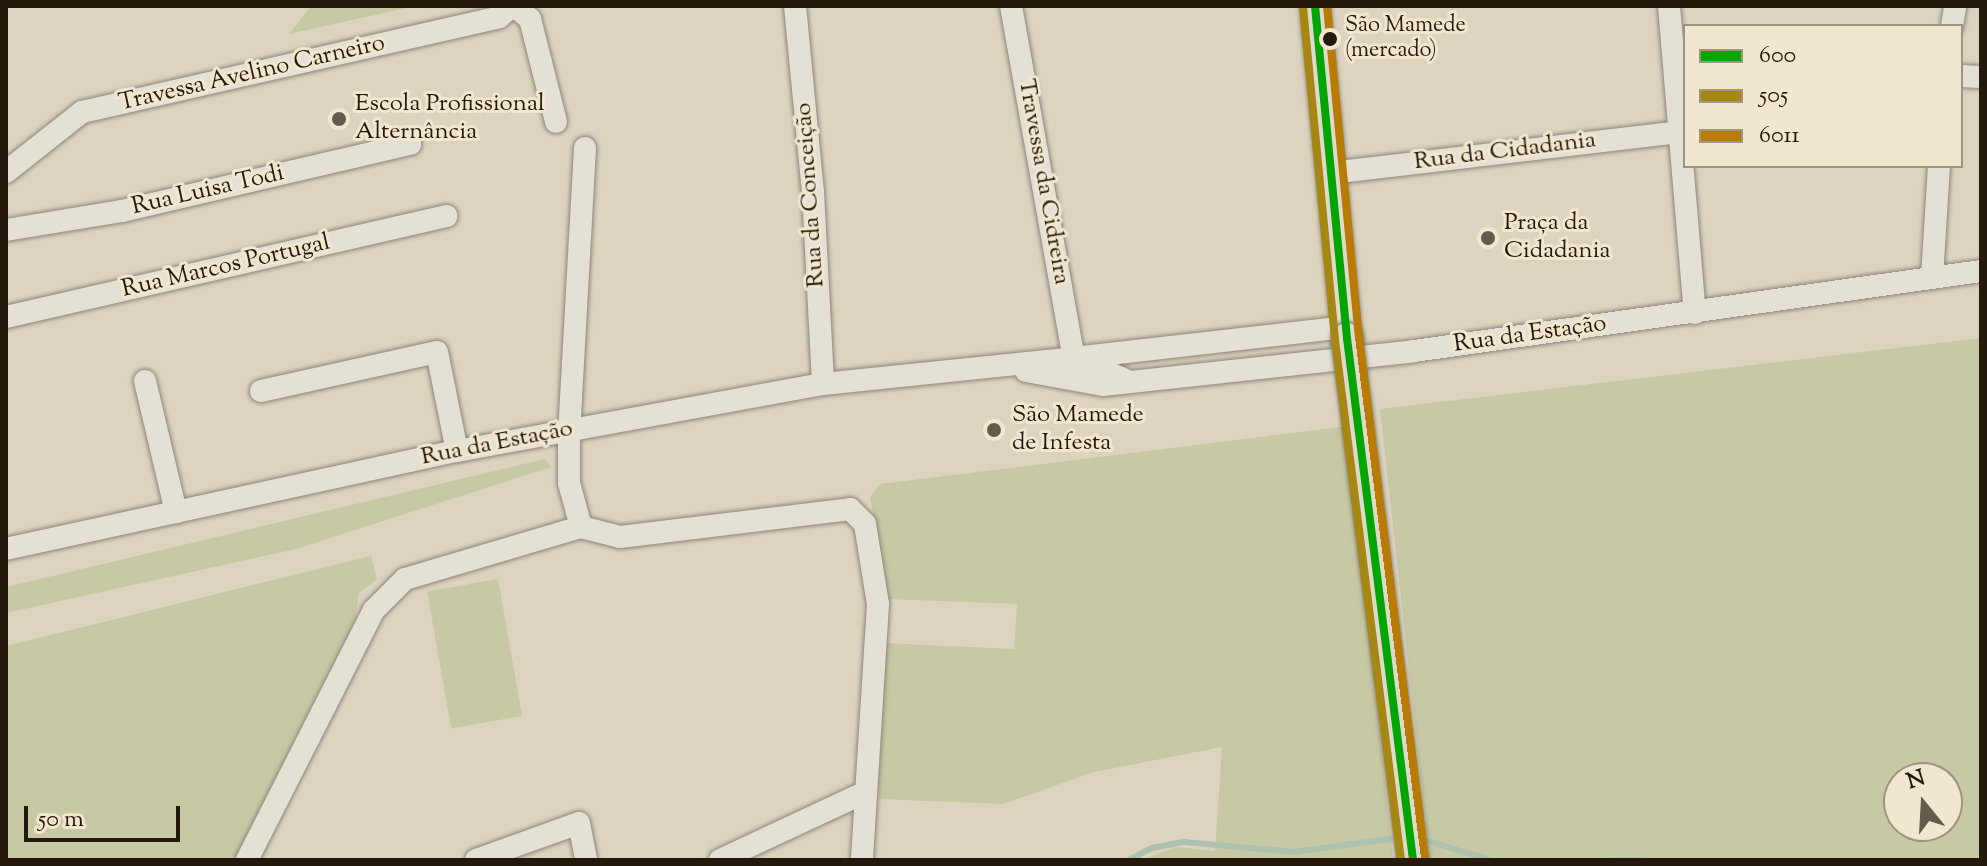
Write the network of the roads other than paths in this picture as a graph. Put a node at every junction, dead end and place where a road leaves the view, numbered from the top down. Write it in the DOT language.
graph roads {
  1 [pos="513,6"];
  2 [pos="795,6"];
  3 [pos="1011,6"];
  4 [pos="1315,6"];
  5 [pos="1669,12"];
  6 [pos="556,122"];
  7 [pos="1679,132"];
  8 [pos="410,144"];
  9 [pos="585,148"];
  10 [pos="1939,168"];
  11 [pos="6,172"];
  12 [pos="1331,173"];
  13 [pos="447,216"];
  14 [pos="6,230"];
  15 [pos="1981,271"];
  16 [pos="1932,277"];
  17 [pos="1695,313"];
  18 [pos="6,317"];
  19 [pos="1347,332"];
  20 [pos="1074,358"];
  21 [pos="993,365"];
  22 [pos="1126,380"];
  23 [pos="145,381"];
  24 [pos="823,384"];
  25 [pos="261,391"];
  26 [pos="569,430"];
  27 [pos="457,451"];
  28 [pos="176,512"];
  29 [pos="581,527"];
  30 [pos="6,549"];
  31 [pos="866,792"];
  32 [pos="247,860"];
  33 [pos="476,860"];
  34 [pos="586,860"];
  35 [pos="720,860"];
  36 [pos="862,860"];
  37 [pos="1413,860"];
  1 -- 6 [label="street, Travessa Avelino Carneiro"];
  1 -- 11 [label="street, Travessa Avelino Carneiro"];
  2 -- 24 [label="street, Rua da Conceição"];
  3 -- 20 [label="street, Travessa da Cidreira"];
  4 -- 12 [label="main road"];
  5 -- 7 [label="street"];
  7 -- 12 [label="street, Rua da Cidadania"];
  7 -- 17 [label="street"];
  8 -- 14 [label="street, Rua Luisa Todi"];
  9 -- 26 [label="street"];
  10 -- 16 [label="street"];
  12 -- 19 [label="main road"];
  13 -- 18 [label="street, Rua Marcos Portugal"];
  15 -- 16 [label="street, Rua da Estação"];
  16 -- 17 [label="street, Rua da Estação"];
  17 -- 22 [label="street, Rua da Estação"];
  19 -- 20 [label="street, Rua da Estação"];
  19 -- 37 [label="main road, bridge"];
  20 -- 21 [label="street, Rua da Estação"];
  20 -- 22 [label="street, Rua da Estação"];
  21 -- 22 [label="street, Rua da Estação"];
  21 -- 24 [label="street, Rua da Estação"];
  23 -- 28 [label="street"];
  24 -- 26 [label="street, Rua da Estação"];
  25 -- 27 [label="street"];
  26 -- 27 [label="street, Rua da Estação"];
  26 -- 29 [label="street"];
  27 -- 28 [label="street, Rua da Estação"];
  28 -- 30 [label="street, Rua da Estação"];
  29 -- 31 [label="street"];
  29 -- 32 [label="street"];
  31 -- 35 [label="street"];
  31 -- 36 [label="street"];
  33 -- 34 [label="street"];
}
